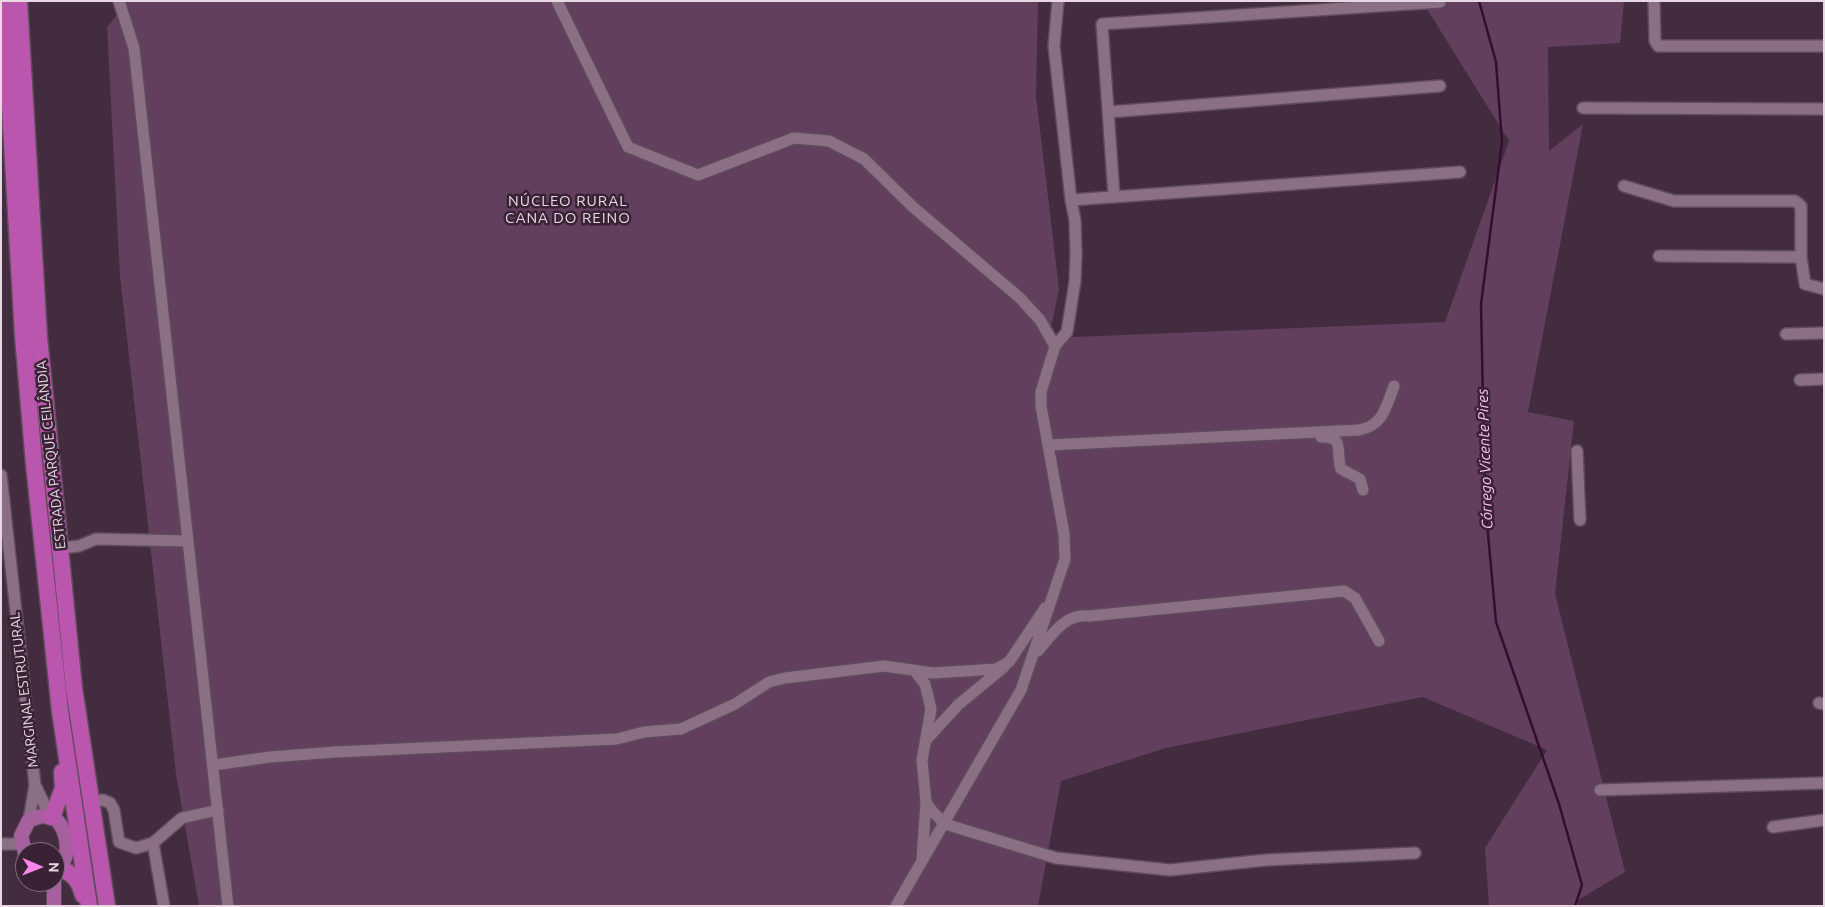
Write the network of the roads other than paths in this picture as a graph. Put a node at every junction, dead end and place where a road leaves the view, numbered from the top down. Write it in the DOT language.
graph roads {
  1 [pos="4,1"];
  2 [pos="19,1"];
  3 [pos="119,1"];
  4 [pos="557,1"];
  5 [pos="1058,1"];
  6 [pos="1654,1"];
  7 [pos="1440,2"];
  8 [pos="1824,46"];
  9 [pos="1440,86"];
  10 [pos="1583,108"];
  11 [pos="1824,109"];
  12 [pos="1109,112"];
  13 [pos="1460,172"];
  14 [pos="1624,186"];
  15 [pos="1114,196"];
  16 [pos="1071,200"];
  17 [pos="1659,256"];
  18 [pos="1801,257"];
  19 [pos="1824,289"];
  20 [pos="1824,333"];
  21 [pos="1786,334"];
  22 [pos="1054,346"];
  23 [pos="1824,379"];
  24 [pos="1800,380"];
  25 [pos="1394,386"];
  26 [pos="1048,445"];
  27 [pos="1067,445"];
  28 [pos="1578,452"];
  29 [pos="1,475"];
  30 [pos="1362,490"];
  31 [pos="1580,520"];
  32 [pos="188,541"];
  33 [pos="61,548"];
  34 [pos="5,551"];
  35 [pos="1048,604"];
  36 [pos="1379,641"];
  37 [pos="1035,654"];
  38 [pos="1009,662"];
  39 [pos="914,670"];
  40 [pos="60,711"];
  41 [pos="926,740"];
  42 [pos="214,765"];
  43 [pos="63,782"];
  44 [pos="1824,783"];
  45 [pos="35,785"];
  46 [pos="1600,790"];
  47 [pos="43,799"];
  48 [pos="91,801"];
  49 [pos="926,802"];
  50 [pos="218,810"];
  51 [pos="51,817"];
  52 [pos="29,820"];
  53 [pos="1824,820"];
  54 [pos="945,824"];
  55 [pos="1773,827"];
  56 [pos="23,842"];
  57 [pos="153,843"];
  58 [pos="1,844"];
  59 [pos="15,847"];
  60 [pos="65,852"];
  61 [pos="1415,853"];
  62 [pos="922,862"];
  63 [pos="65,874"];
  64 [pos="87,906"];
  65 [pos="108,906"];
  66 [pos="164,906"];
  67 [pos="228,906"];
  68 [pos="896,906"];
  1 -- 40 [label="highway, ESTRADA PARQUE CEILÂNDIA"];
  2 -- 33 [label="highway, ESTRADA PARQUE CEILÂNDIA"];
  3 -- 32 [label="street"];
  4 -- 22 [label="street"];
  5 -- 16 [label="street"];
  6 -- 8 [label="street"];
  7 -- 12 [label="street"];
  9 -- 12 [label="street"];
  10 -- 11 [label="street"];
  12 -- 15 [label="street"];
  13 -- 15 [label="street"];
  14 -- 18 [label="street"];
  15 -- 16 [label="street"];
  16 -- 22 [label="street"];
  17 -- 18 [label="street"];
  18 -- 19 [label="street"];
  20 -- 21 [label="street"];
  22 -- 26 [label="street"];
  23 -- 24 [label="street"];
  25 -- 27 [label="street"];
  26 -- 27 [label="street"];
  26 -- 35 [label="street"];
  27 -- 30 [label="street"];
  28 -- 31 [label="street"];
  29 -- 34 [label="street, MARGINAL ESTRUTURAL"];
  32 -- 33 [label="street"];
  32 -- 42 [label="street"];
  33 -- 48 [label="highway, ESTRADA PARQUE CEILÂNDIA"];
  34 -- 45 [label="street, MARGINAL ESTRUTURAL"];
  35 -- 37 [label="street"];
  35 -- 38 [label="street"];
  36 -- 37 [label="street"];
  37 -- 54 [label="street"];
  38 -- 39 [label="street"];
  38 -- 41 [label="street"];
  39 -- 41 [label="street"];
  39 -- 42 [label="street"];
  40 -- 43 [label="highway"];
  40 -- 64 [label="highway, ESTRADA PARQUE CEILÂNDIA"];
  41 -- 49 [label="street"];
  42 -- 50 [label="street"];
  43 -- 47 [label="street"];
  43 -- 51 [label="highway"];
  44 -- 46 [label="street"];
  45 -- 47 [label="street, MARGINAL ESTRUTURAL"];
  45 -- 52 [label="street, MARGINAL ESTRUTURAL"];
  47 -- 51 [label="street, MARGINAL ESTRUTURAL"];
  48 -- 57 [label="street"];
  48 -- 65 [label="highway, ESTRADA PARQUE CEILÂNDIA"];
  49 -- 54 [label="street"];
  49 -- 62 [label="street"];
  50 -- 57 [label="street"];
  50 -- 67 [label="street"];
  51 -- 52 [label="main road"];
  51 -- 60 [label="main road"];
  52 -- 56 [label="main road"];
  53 -- 55 [label="street"];
  54 -- 61 [label="street"];
  54 -- 62 [label="street"];
  57 -- 66 [label="street"];
  58 -- 59 [label="street"];
  62 -- 68 [label="street"];
  63 -- 64 [label="highway"];
}
